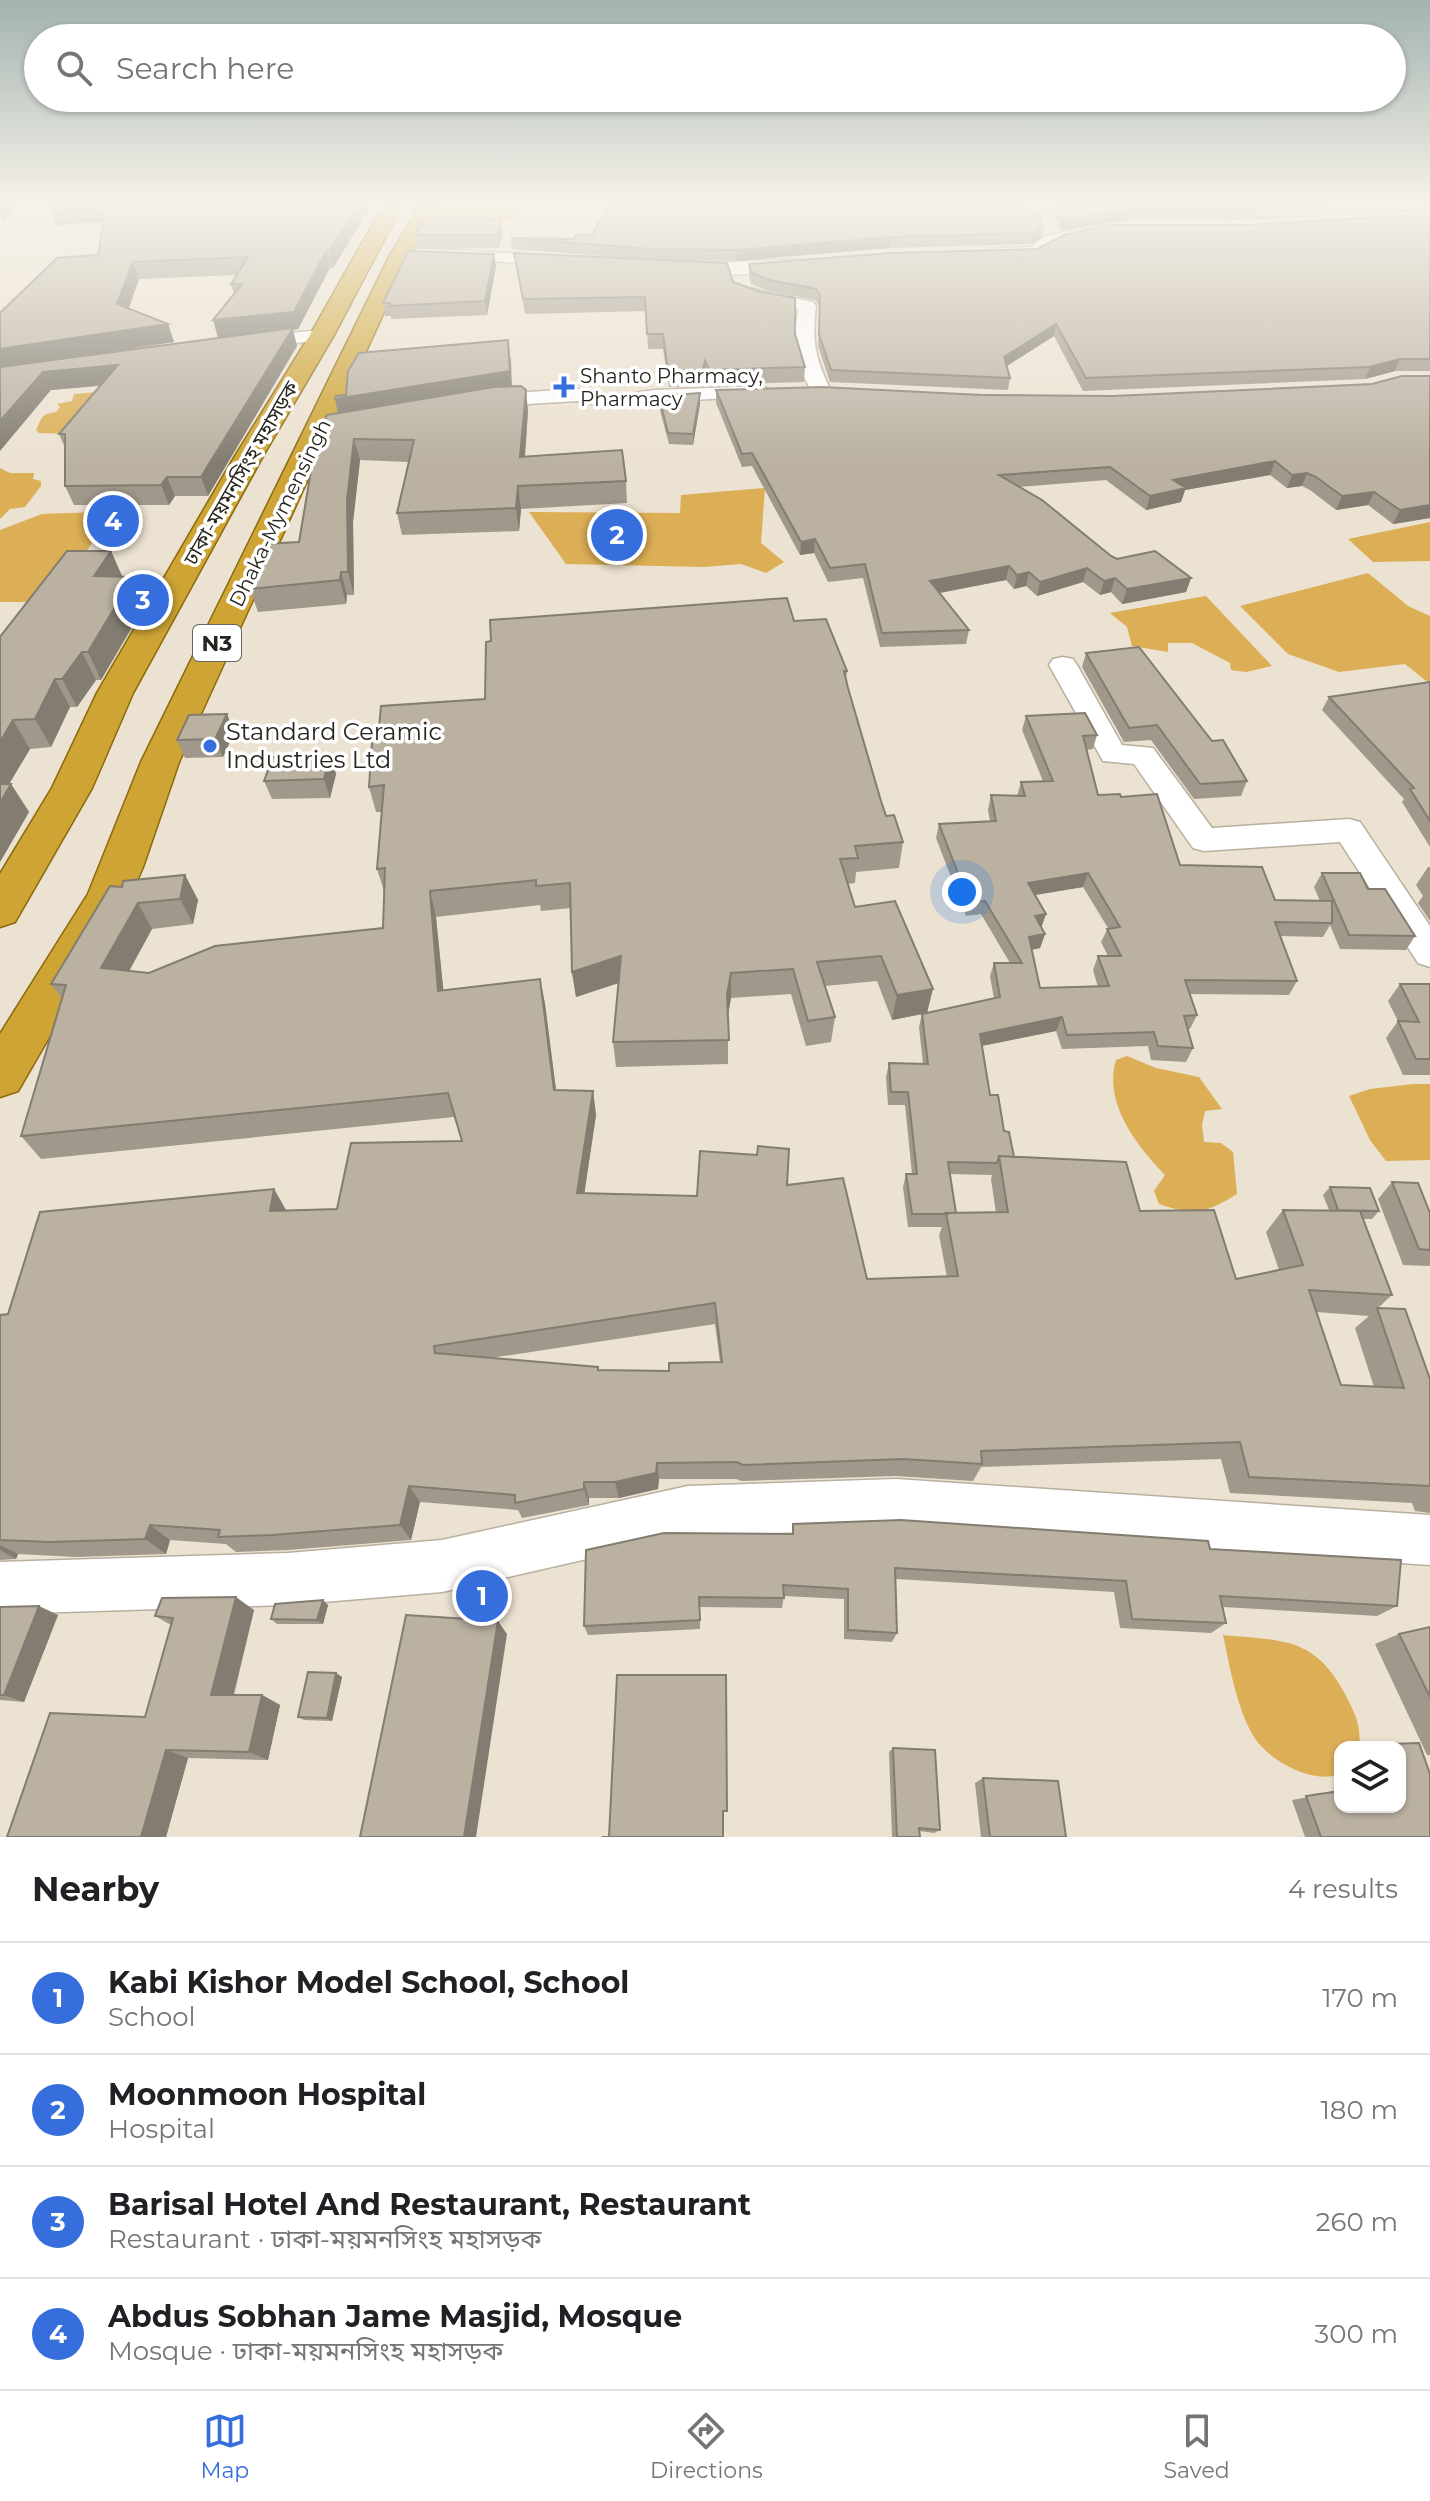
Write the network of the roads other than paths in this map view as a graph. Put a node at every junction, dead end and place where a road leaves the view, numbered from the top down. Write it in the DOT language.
graph roads {
  1 [pos="344,292"];
  2 [pos="396,292"];
  3 [pos="747,292"];
  4 [pos="322,335"];
  5 [pos="233,345"];
  6 [pos="467,404"];
  7 [pos="1063,665"];
  8 [pos="0,911"];
  9 [pos="1430,954"];
  10 [pos="0,1076"];
  11 [pos="1430,1540"];
  12 [pos="0,1588"];
  1 -- 4 [label="highway, ঢাকা-ময়মনসিংহ মহাসড়ক / N3"];
  2 -- 10 [label="highway, Dhaka-Mymensingh / N3"];
  3 -- 6 [label="street"];
  4 -- 5 [label="street"];
  4 -- 8 [label="highway, ঢাকা-ময়মনসিংহ মহাসড়ক / N3"];
  7 -- 9 [label="street"];
  11 -- 12 [label="street"];
}
